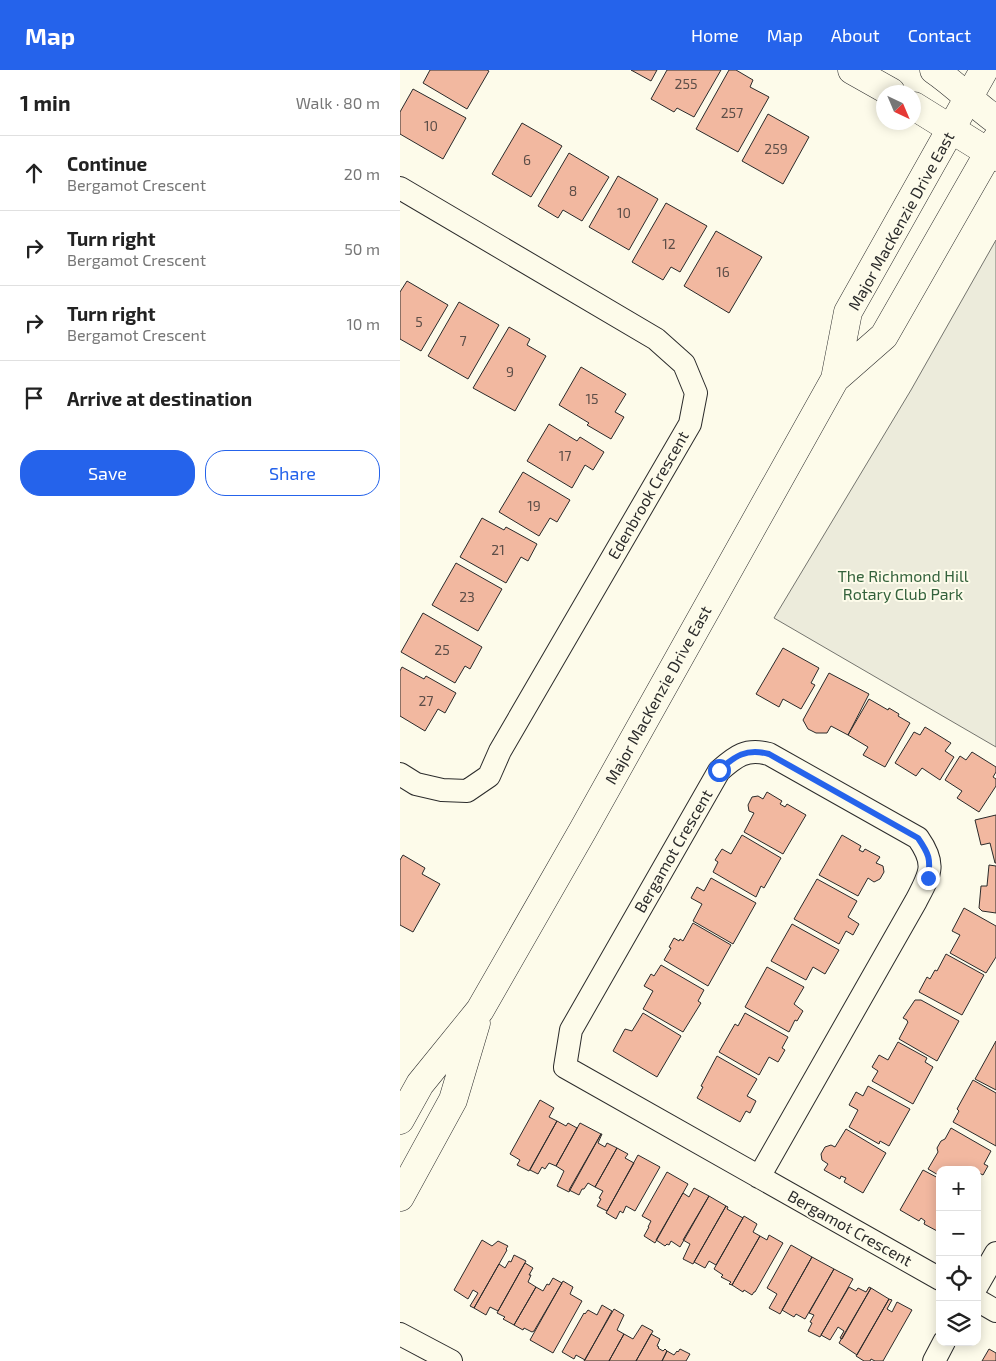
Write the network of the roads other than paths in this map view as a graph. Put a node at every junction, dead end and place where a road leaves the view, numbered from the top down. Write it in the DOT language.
graph roads {
  1 [pos="852,70"];
  2 [pos="934,70"];
  3 [pos="984,70"];
  4 [pos="879,85"];
  5 [pos="921,110"];
  6 [pos="984,110"];
  7 [pos="980,144"];
  8 [pos="400,188"];
  9 [pos="835,379"];
  10 [pos="400,774"];
  11 [pos="480,1010"];
  12 [pos="400,1120"];
  13 [pos="760,1177"];
  14 [pos="400,1197"];
  15 [pos="996,1253"];
  16 [pos="936,1277"];
  17 [pos="981,1279"];
  18 [pos="979,1301"];
  19 [pos="996,1311"];
  20 [pos="400,1334"];
  21 [pos="942,1346"];
  22 [pos="451,1361"];
  23 [pos="934,1361"];
  1 -- 4 [label="main road"];
  2 -- 6 [label="main road"];
  3 -- 6 [label="main road, Major MacKenzie Drive East"];
  5 -- 7 [label="main road"];
  6 -- 7 [label="main road, Major MacKenzie Drive East"];
  7 -- 9 [label="main road, Major MacKenzie Drive East"];
  7 -- 9 [label="main road, Major MacKenzie Drive East"];
  8 -- 10 [label="street, Edenbrook Crescent"];
  9 -- 11 [label="main road, Major MacKenzie Drive East"];
  11 -- 12 [label="main road, Major MacKenzie Drive East"];
  11 -- 14 [label="main road, Major MacKenzie Drive East"];
  13 -- 13 [label="street, Bergamot Crescent"];
  13 -- 16 [label="street, Bergamot Crescent"];
  15 -- 17 [label="street"];
  18 -- 19 [label="street"];
  20 -- 22 [label="street"];
  21 -- 23 [label="street"];
}
